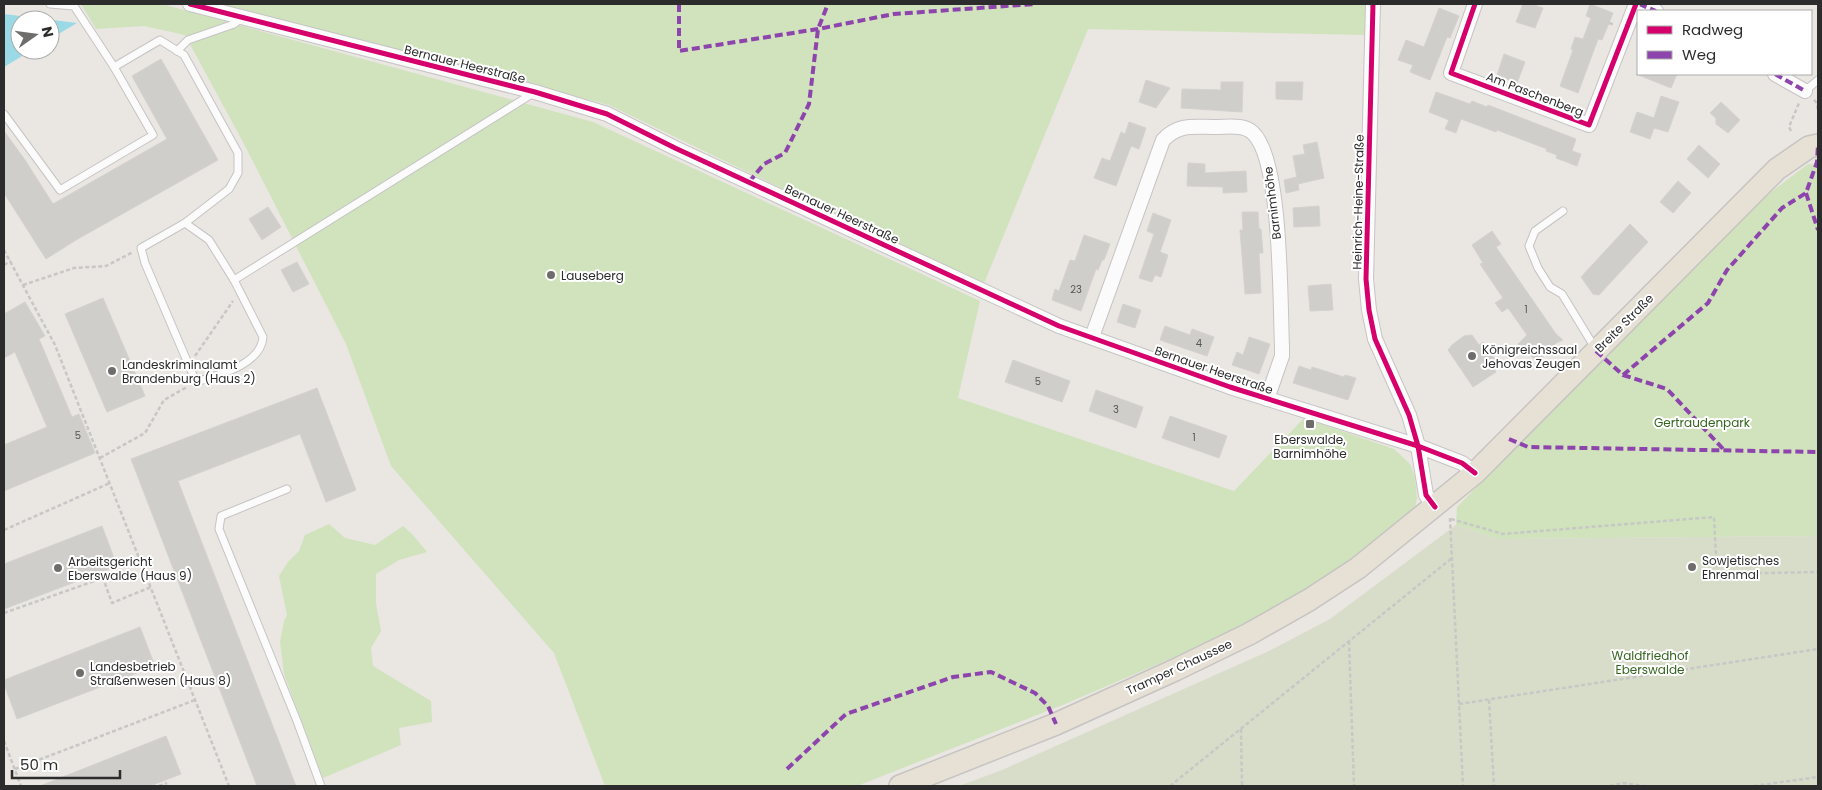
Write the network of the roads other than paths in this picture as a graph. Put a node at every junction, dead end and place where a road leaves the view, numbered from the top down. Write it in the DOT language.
graph roads {
  1 [pos="50,4"];
  2 [pos="190,4"];
  3 [pos="1373,4"];
  4 [pos="1475,4"];
  5 [pos="1637,4"];
  6 [pos="1653,10"];
  7 [pos="243,18"];
  8 [pos="177,51"];
  9 [pos="114,68"];
  10 [pos="1777,75"];
  11 [pos="1818,80"];
  12 [pos="1804,91"];
  13 [pos="535,92"];
  14 [pos="4,114"];
  15 [pos="1818,145"];
  16 [pos="1562,211"];
  17 [pos="185,223"];
  18 [pos="234,280"];
  19 [pos="1092,337"];
  20 [pos="1596,351"];
  21 [pos="1267,399"];
  22 [pos="1418,446"];
  23 [pos="1475,473"];
  24 [pos="287,489"];
  25 [pos="1443,513"];
  26 [pos="321,786"];
  27 [pos="900,786"];
  1 -- 9 [label="lane"];
  2 -- 7 [label="street, Bernauer Heerstraße"];
  3 -- 22 [label="street, Heinrich-Heine-Straße"];
  4 -- 5 [label="street, Am Paschenberg"];
  5 -- 6 [label="street, Am Paschenberg"];
  7 -- 8 [label="lane"];
  7 -- 13 [label="street, Bernauer Heerstraße"];
  8 -- 9 [label="lane"];
  8 -- 17 [label="lane"];
  9 -- 14 [label="lane"];
  10 -- 12 [label="street"];
  11 -- 12 [label="lane"];
  13 -- 18 [label="lane"];
  13 -- 19 [label="street, Bernauer Heerstraße"];
  15 -- 20 [label="main road, Breite Straße"];
  16 -- 20 [label="lane"];
  17 -- 18 [label="lane"];
  17 -- 18 [label="lane"];
  19 -- 21 [label="street, Bernauer Heerstraße"];
  19 -- 21 [label="street, Barnimhöhe"];
  20 -- 23 [label="main road, Breite Straße"];
  21 -- 22 [label="street, Bernauer Heerstraße"];
  22 -- 23 [label="street, Bernauer Heerstraße"];
  22 -- 25 [label="street, Heinrich-Heine-Straße"];
  23 -- 25 [label="main road, Breite Straße"];
  24 -- 26 [label="lane"];
  25 -- 27 [label="main road, Tramper Chaussee"];
}
